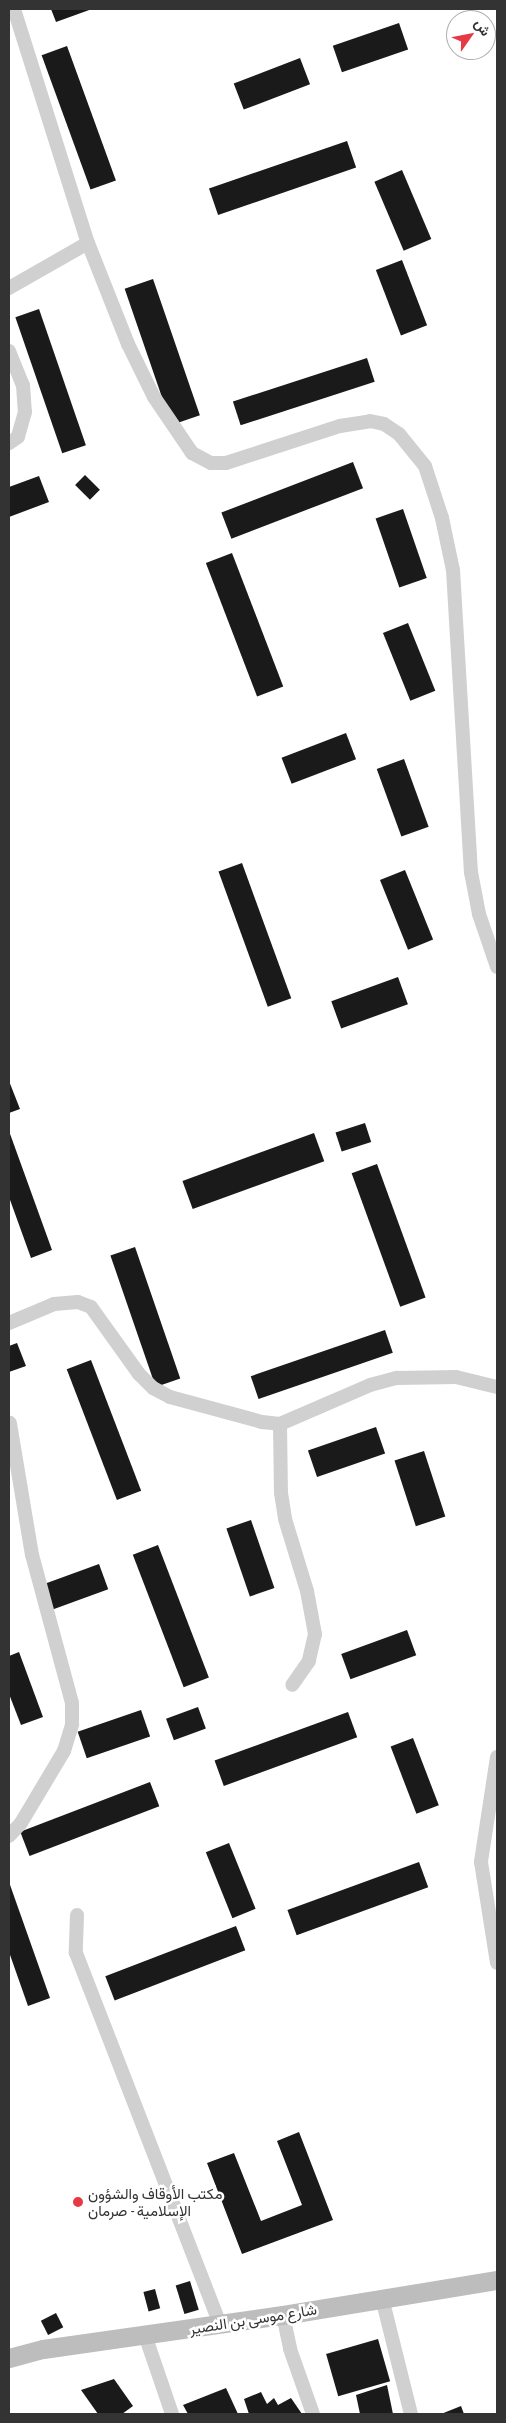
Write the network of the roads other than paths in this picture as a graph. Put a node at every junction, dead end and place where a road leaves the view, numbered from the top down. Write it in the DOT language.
graph roads {
  1 [pos="14,9"];
  2 [pos="88,243"];
  3 [pos="9,288"];
  4 [pos="9,351"];
  5 [pos="9,443"];
  6 [pos="497,968"];
  7 [pos="9,1323"];
  8 [pos="497,1387"];
  9 [pos="10,1423"];
  10 [pos="280,1424"];
  11 [pos="292,1685"];
  12 [pos="497,1757"];
  13 [pos="9,1836"];
  14 [pos="77,1914"];
  15 [pos="497,1963"];
  16 [pos="497,2280"];
  17 [pos="382,2298"];
  18 [pos="283,2315"];
  19 [pos="220,2325"];
  20 [pos="146,2335"];
  21 [pos="9,2358"];
  22 [pos="172,2414"];
  23 [pos="313,2414"];
  24 [pos="411,2414"];
  1 -- 2 [label="street"];
  2 -- 3 [label="street"];
  2 -- 6 [label="street"];
  4 -- 5 [label="street"];
  7 -- 10 [label="street"];
  8 -- 10 [label="street"];
  9 -- 13 [label="street"];
  10 -- 11 [label="street"];
  12 -- 15 [label="street"];
  14 -- 19 [label="street"];
  16 -- 17 [label="street, شارع موسى بن النصير"];
  17 -- 18 [label="street, شارع موسى بن النصير"];
  17 -- 24 [label="street"];
  18 -- 19 [label="street, شارع موسى بن النصير"];
  18 -- 23 [label="street"];
  19 -- 20 [label="street, شارع موسى بن النصير"];
  20 -- 21 [label="street, شارع موسى بن النصير"];
  20 -- 22 [label="street"];
}
